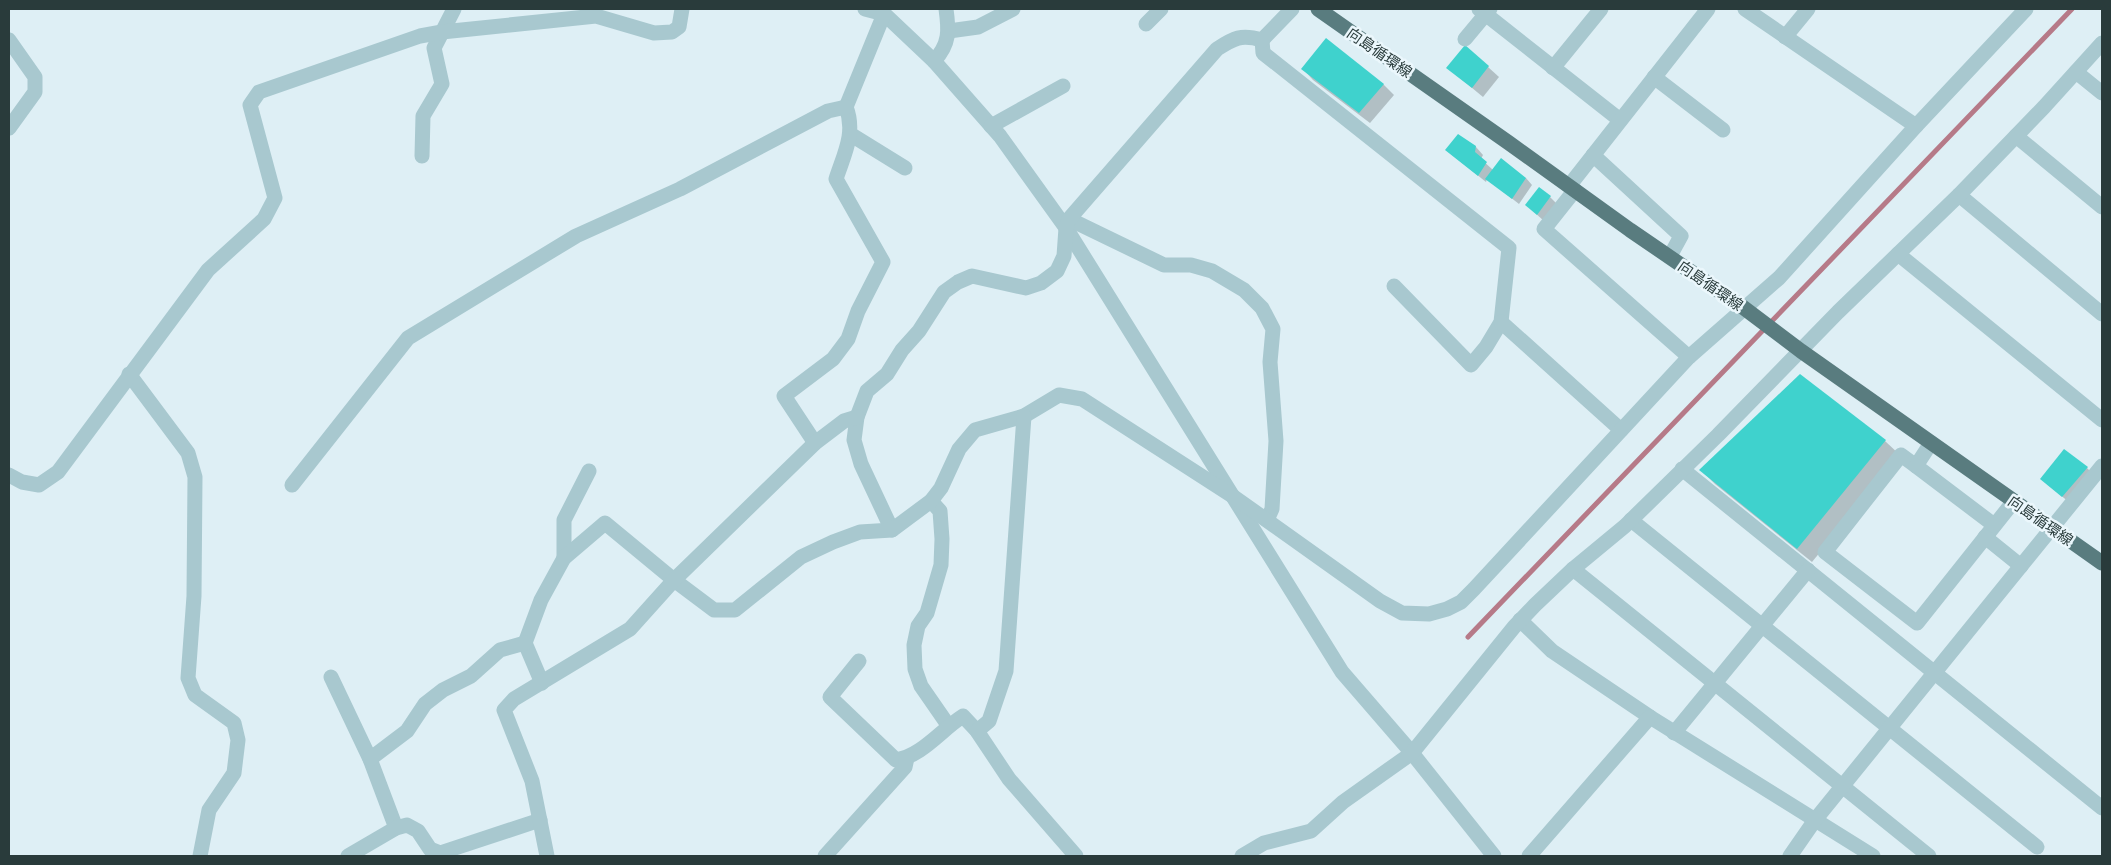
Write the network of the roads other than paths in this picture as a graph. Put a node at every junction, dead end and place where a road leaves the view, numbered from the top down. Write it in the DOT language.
graph roads {
  1 [pos="454,9"];
  2 [pos="682,9"];
  3 [pos="865,9"];
  4 [pos="946,9"];
  5 [pos="1013,9"];
  6 [pos="1161,9"];
  7 [pos="1292,9"];
  8 [pos="1318,9"];
  9 [pos="1601,9"];
  10 [pos="1708,9"];
  11 [pos="1745,9"];
  12 [pos="1808,9"];
  13 [pos="1485,10"];
  14 [pos="2017,11"];
  15 [pos="882,12"];
  16 [pos="1146,24"];
  17 [pos="949,31"];
  18 [pos="442,32"];
  19 [pos="1785,37"];
  20 [pos="1465,39"];
  21 [pos="9,40"];
  22 [pos="1262,40"];
  23 [pos="2102,43"];
  24 [pos="934,60"];
  25 [pos="1554,68"];
  26 [pos="2076,72"];
  27 [pos="1654,77"];
  28 [pos="1063,86"];
  29 [pos="2102,93"];
  30 [pos="846,107"];
  31 [pos="1620,120"];
  32 [pos="991,126"];
  33 [pos="1916,126"];
  34 [pos="9,128"];
  35 [pos="1723,130"];
  36 [pos="850,134"];
  37 [pos="2016,136"];
  38 [pos="1593,155"];
  39 [pos="422,156"];
  40 [pos="905,168"];
  41 [pos="1572,188"];
  42 [pos="1959,195"];
  43 [pos="2102,207"];
  44 [pos="1067,224"];
  45 [pos="1898,254"];
  46 [pos="1670,256"];
  47 [pos="1394,286"];
  48 [pos="1747,310"];
  49 [pos="2102,314"];
  50 [pos="1501,322"];
  51 [pos="1797,348"];
  52 [pos="1689,358"];
  53 [pos="129,374"];
  54 [pos="1024,416"];
  55 [pos="857,417"];
  56 [pos="2102,420"];
  57 [pos="1621,430"];
  58 [pos="814,443"];
  59 [pos="1932,443"];
  60 [pos="1916,466"];
  61 [pos="2102,466"];
  62 [pos="1682,469"];
  63 [pos="589,471"];
  64 [pos="9,475"];
  65 [pos="292,485"];
  66 [pos="1234,497"];
  67 [pos="931,501"];
  68 [pos="2014,501"];
  69 [pos="1267,520"];
  70 [pos="1631,520"];
  71 [pos="1994,525"];
  72 [pos="2052,528"];
  73 [pos="892,530"];
  74 [pos="1985,537"];
  75 [pos="564,558"];
  76 [pos="2102,563"];
  77 [pos="2021,566"];
  78 [pos="1573,569"];
  79 [pos="1808,570"];
  80 [pos="674,580"];
  81 [pos="1520,620"];
  82 [pos="1762,626"];
  83 [pos="525,643"];
  84 [pos="859,661"];
  85 [pos="1935,672"];
  86 [pos="331,677"];
  87 [pos="542,683"];
  88 [pos="1715,684"];
  89 [pos="1650,717"];
  90 [pos="948,725"];
  91 [pos="1890,728"];
  92 [pos="977,732"];
  93 [pos="1674,733"];
  94 [pos="1412,753"];
  95 [pos="370,758"];
  96 [pos="907,758"];
  97 [pos="1842,787"];
  98 [pos="2102,808"];
  99 [pos="540,820"];
  100 [pos="1815,820"];
  101 [pos="396,828"];
  102 [pos="2037,847"];
  103 [pos="200,856"];
  104 [pos="348,856"];
  105 [pos="547,856"];
  106 [pos="825,856"];
  107 [pos="1076,856"];
  108 [pos="1242,856"];
  109 [pos="1494,856"];
  110 [pos="1528,856"];
  111 [pos="1790,856"];
  112 [pos="1873,856"];
  113 [pos="1929,856"];
  1 -- 18 [label="street"];
  2 -- 18 [label="street"];
  3 -- 15 [label="street"];
  4 -- 17 [label="street"];
  5 -- 17 [label="street"];
  6 -- 16 [label="street"];
  7 -- 22 [label="street"];
  8 -- 41 [label="main road, 向島循環線"];
  9 -- 25 [label="street"];
  10 -- 27 [label="street"];
  11 -- 19 [label="street"];
  12 -- 19 [label="street"];
  13 -- 20 [label="street"];
  13 -- 25 [label="street"];
  14 -- 33 [label="street"];
  15 -- 24 [label="street"];
  15 -- 30 [label="street"];
  17 -- 24 [label="street"];
  18 -- 39 [label="street"];
  18 -- 53 [label="street"];
  19 -- 33 [label="street"];
  21 -- 34 [label="street"];
  22 -- 44 [label="street"];
  22 -- 50 [label="street"];
  23 -- 26 [label="street"];
  24 -- 32 [label="street"];
  25 -- 31 [label="street"];
  26 -- 29 [label="street"];
  26 -- 37 [label="street"];
  27 -- 31 [label="street"];
  27 -- 35 [label="street"];
  28 -- 32 [label="street"];
  30 -- 36 [label="street"];
  30 -- 65 [label="street"];
  31 -- 38 [label="street"];
  32 -- 44 [label="street"];
  33 -- 48 [label="street"];
  36 -- 40 [label="street"];
  36 -- 58 [label="street"];
  37 -- 42 [label="street"];
  37 -- 43 [label="street"];
  38 -- 41 [label="street"];
  38 -- 46 [label="street"];
  41 -- 46 [label="main road, 向島循環線"];
  41 -- 52 [label="street"];
  42 -- 45 [label="street"];
  42 -- 49 [label="street"];
  44 -- 55 [label="street"];
  44 -- 66 [label="street"];
  44 -- 69 [label="street"];
  45 -- 51 [label="street"];
  45 -- 56 [label="street"];
  46 -- 48 [label="main road, 向島循環線"];
  47 -- 50 [label="street"];
  48 -- 51 [label="main road, 向島循環線"];
  48 -- 52 [label="street"];
  50 -- 57 [label="street"];
  51 -- 59 [label="main road, 向島循環線"];
  51 -- 62 [label="street"];
  52 -- 57 [label="street"];
  53 -- 64 [label="street"];
  53 -- 103 [label="street"];
  54 -- 66 [label="street"];
  54 -- 67 [label="street"];
  54 -- 92 [label="street"];
  55 -- 58 [label="street"];
  55 -- 73 [label="street"];
  57 -- 69 [label="street"];
  58 -- 80 [label="street"];
  59 -- 60 [label="street"];
  59 -- 68 [label="main road, 向島循環線"];
  60 -- 71 [label="street"];
  60 -- 74 [label="street"];
  61 -- 72 [label="street"];
  62 -- 70 [label="street"];
  62 -- 79 [label="street"];
  63 -- 75 [label="street"];
  66 -- 69 [label="street"];
  66 -- 94 [label="street"];
  67 -- 73 [label="street"];
  67 -- 90 [label="street"];
  68 -- 71 [label="street"];
  68 -- 72 [label="main road, 向島循環線"];
  70 -- 78 [label="street"];
  70 -- 82 [label="street"];
  71 -- 74 [label="street"];
  72 -- 76 [label="main road, 向島循環線"];
  72 -- 77 [label="street"];
  73 -- 80 [label="street"];
  74 -- 77 [label="street"];
  75 -- 80 [label="street"];
  75 -- 83 [label="street"];
  77 -- 85 [label="street"];
  78 -- 81 [label="street"];
  78 -- 88 [label="street"];
  79 -- 82 [label="street"];
  79 -- 85 [label="street"];
  80 -- 87 [label="street"];
  81 -- 89 [label="street"];
  81 -- 94 [label="street"];
  82 -- 88 [label="street"];
  82 -- 91 [label="street"];
  83 -- 87 [label="street"];
  83 -- 95 [label="street"];
  84 -- 96 [label="street"];
  85 -- 91 [label="street"];
  85 -- 98 [label="street"];
  86 -- 95 [label="street"];
  87 -- 99 [label="street"];
  88 -- 93 [label="street"];
  88 -- 97 [label="street"];
  89 -- 93 [label="street"];
  89 -- 110 [label="street"];
  90 -- 92 [label="street"];
  90 -- 96 [label="street"];
  91 -- 97 [label="street"];
  91 -- 102 [label="street"];
  92 -- 107 [label="street"];
  93 -- 100 [label="street"];
  94 -- 108 [label="street"];
  94 -- 109 [label="street"];
  95 -- 101 [label="street"];
  96 -- 106 [label="street"];
  97 -- 100 [label="street"];
  97 -- 113 [label="street"];
  99 -- 101 [label="street"];
  99 -- 105 [label="street"];
  100 -- 111 [label="street"];
  100 -- 112 [label="street"];
  101 -- 104 [label="street"];
}
